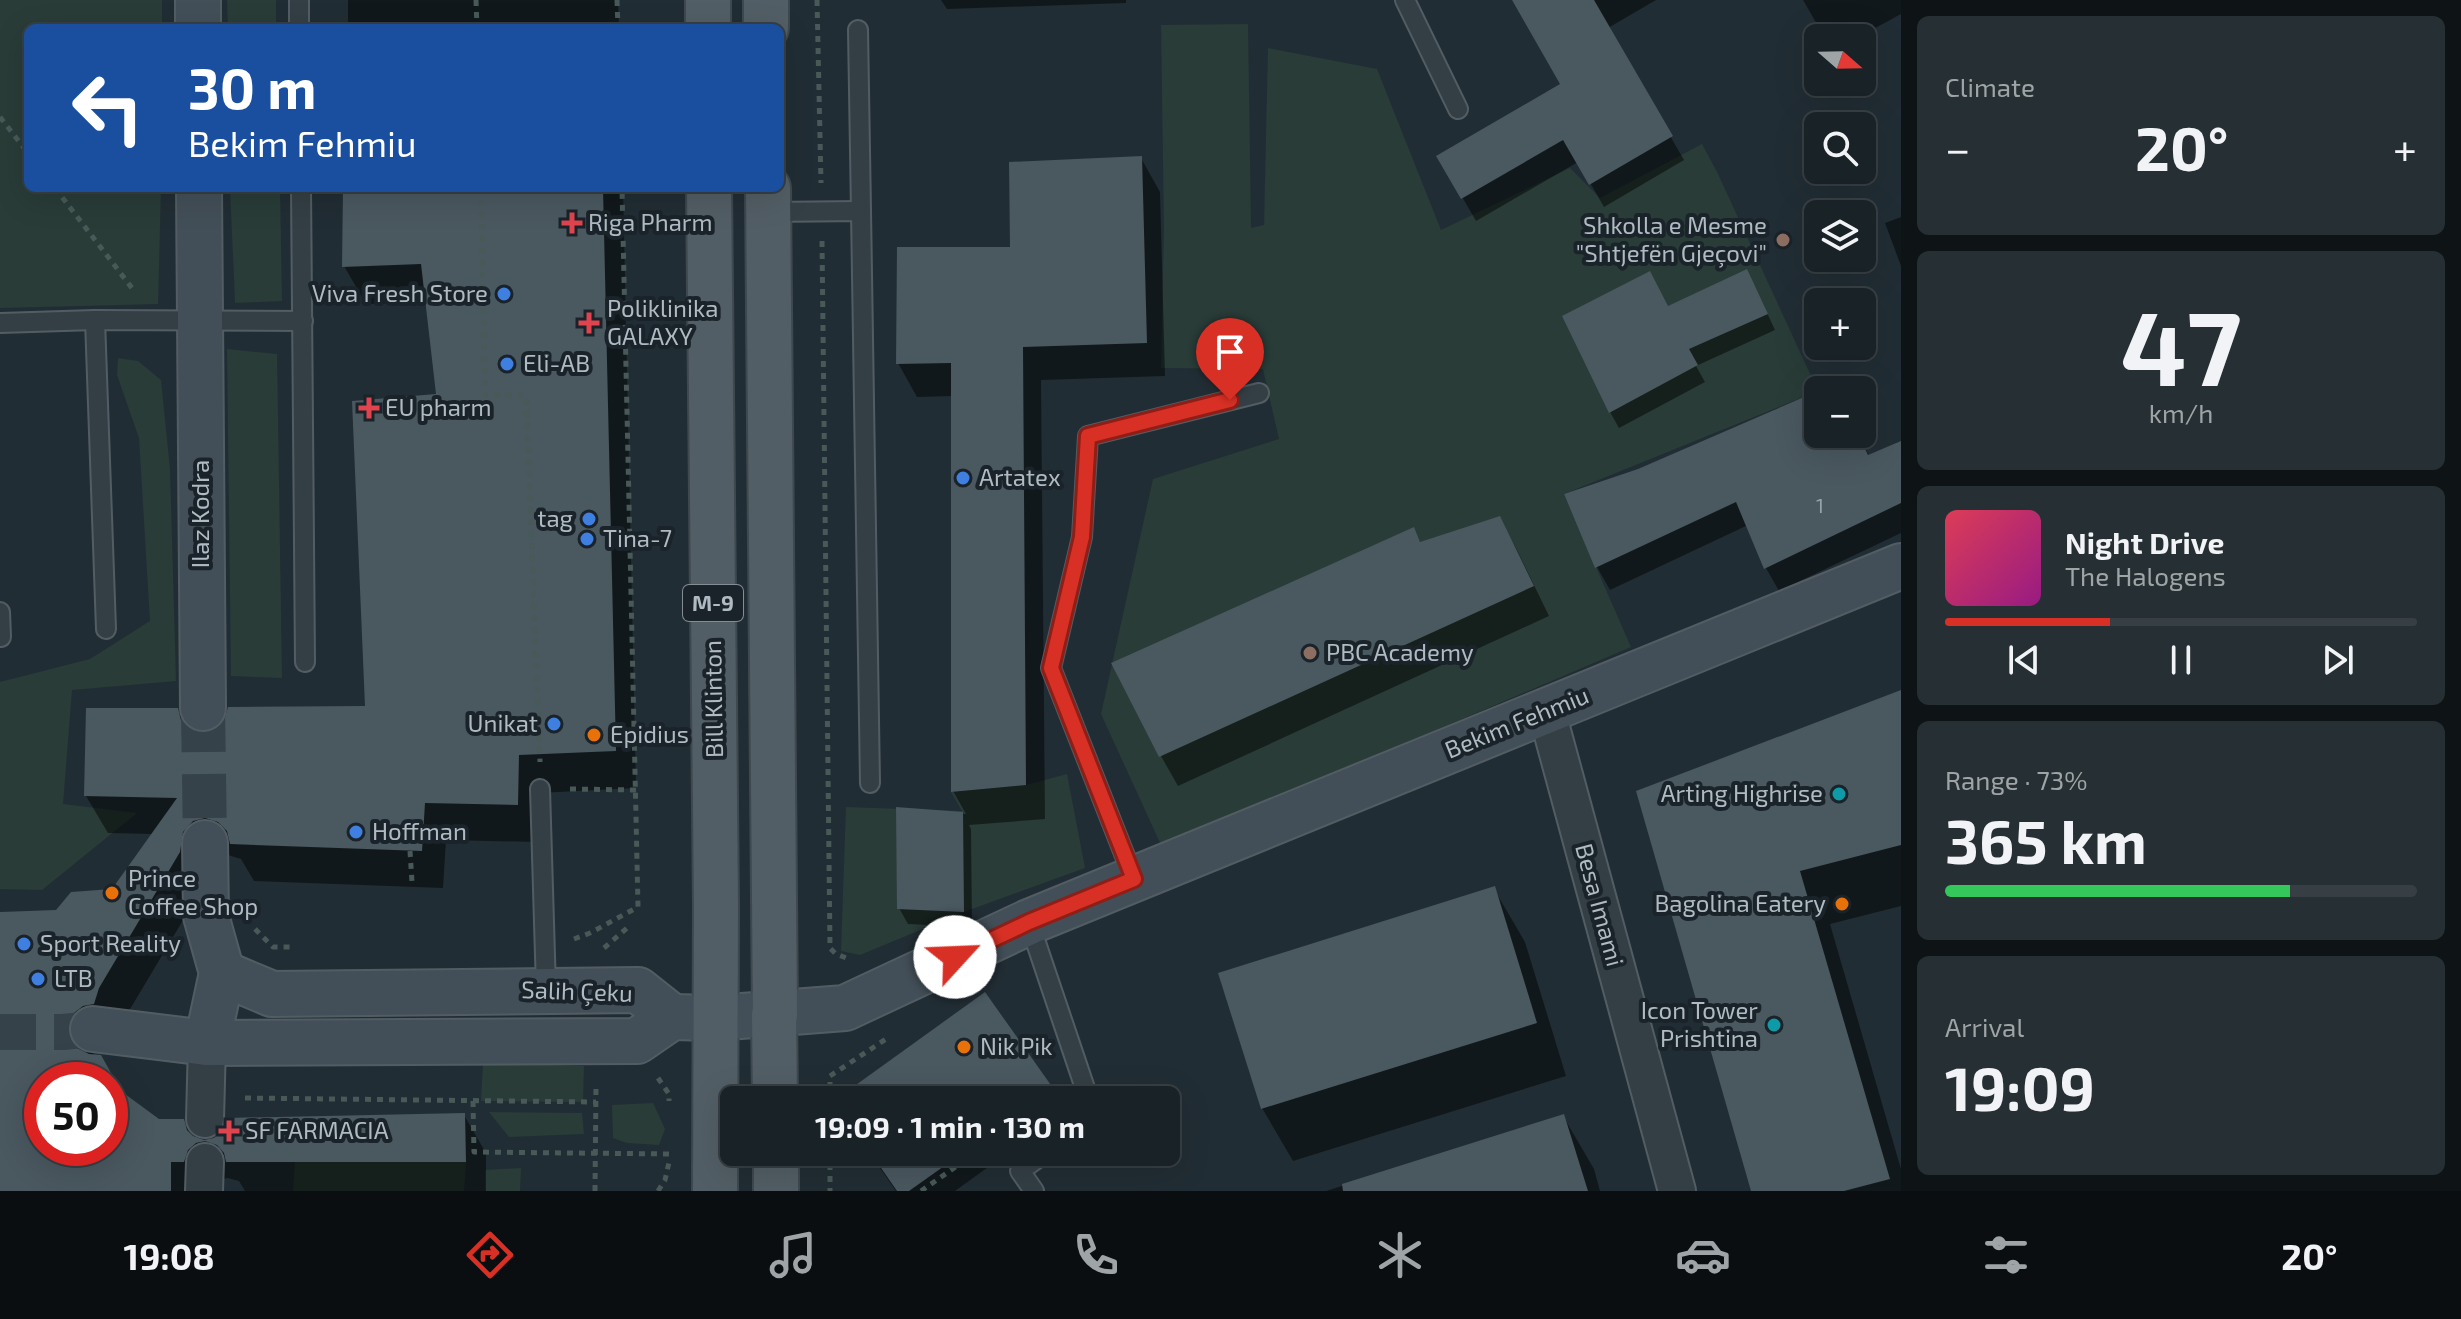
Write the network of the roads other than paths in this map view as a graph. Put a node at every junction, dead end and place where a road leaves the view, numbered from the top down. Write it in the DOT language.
graph roads {
  1 [pos="198,0"];
  2 [pos="299,0"];
  3 [pos="708,0"];
  4 [pos="766,0"];
  5 [pos="1405,0"];
  6 [pos="198,24"];
  7 [pos="299,24"];
  8 [pos="708,24"];
  9 [pos="766,24"];
  10 [pos="858,30"];
  11 [pos="1458,109"];
  12 [pos="199,192"];
  13 [pos="301,192"];
  14 [pos="709,192"];
  15 [pos="768,200"];
  16 [pos="861,211"];
  17 [pos="95,320"];
  18 [pos="189,320"];
  19 [pos="303,321"];
  20 [pos="0,323"];
  21 [pos="1259,393"];
  22 [pos="1901,566"];
  23 [pos="0,612"];
  24 [pos="106,629"];
  25 [pos="1,637"];
  26 [pos="305,662"];
  27 [pos="203,708"];
  28 [pos="1542,712"];
  29 [pos="870,783"];
  30 [pos="540,789"];
  31 [pos="205,843"];
  32 [pos="1134,879"];
  33 [pos="1029,922"];
  34 [pos="545,968"];
  35 [pos="222,973"];
  36 [pos="775,1015"];
  37 [pos="672,1017"];
  38 [pos="715,1018"];
  39 [pos="93,1029"];
  40 [pos="207,1043"];
  41 [pos="775,1086"];
  42 [pos="1084,1086"];
  43 [pos="205,1109"];
  44 [pos="776,1166"];
  45 [pos="1027,1166"];
  46 [pos="715,1191"];
  47 [pos="776,1191"];
  48 [pos="1034,1191"];
  49 [pos="1677,1191"];
  1 -- 6 [label="street"];
  2 -- 7 [label="lane"];
  3 -- 8 [label="main road"];
  4 -- 9 [label="main road"];
  5 -- 11 [label="lane"];
  10 -- 16 [label="lane"];
  12 -- 18 [label="street, Ilaz Kodra"];
  13 -- 19 [label="lane"];
  14 -- 38 [label="main road, Bill Klinton / M-9"];
  15 -- 16 [label="lane"];
  15 -- 36 [label="main road, M-9"];
  16 -- 29 [label="lane"];
  17 -- 18 [label="lane"];
  17 -- 20 [label="lane"];
  17 -- 24 [label="lane"];
  18 -- 19 [label="lane"];
  18 -- 27 [label="street, Ilaz Kodra"];
  19 -- 26 [label="lane"];
  21 -- 32 [label="lane"];
  22 -- 28 [label="street, Bekim Fehmiu"];
  23 -- 25 [label="lane"];
  28 -- 32 [label="street, Bekim Fehmiu"];
  28 -- 49 [label="street, Besa Imami"];
  30 -- 34 [label="lane"];
  31 -- 35 [label="street"];
  32 -- 33 [label="street, Bekim Fehmiu"];
  33 -- 36 [label="street, Bekim Fehmiu"];
  33 -- 42 [label="lane"];
  34 -- 35 [label="street, Salih Çeku"];
  34 -- 37 [label="street, Salih Çeku"];
  35 -- 40 [label="street"];
  36 -- 38 [label="street, Bekim Fehmiu"];
  36 -- 41 [label="main road, M-9"];
  37 -- 38 [label="street, Bekim Fehmiu"];
  37 -- 40 [label="street, Salih Çeku"];
  38 -- 46 [label="main road, M-9"];
  39 -- 40 [label="street, Salih Çeku"];
  40 -- 43 [label="street"];
  44 -- 47 [label="main road"];
  45 -- 48 [label="lane"];
}
